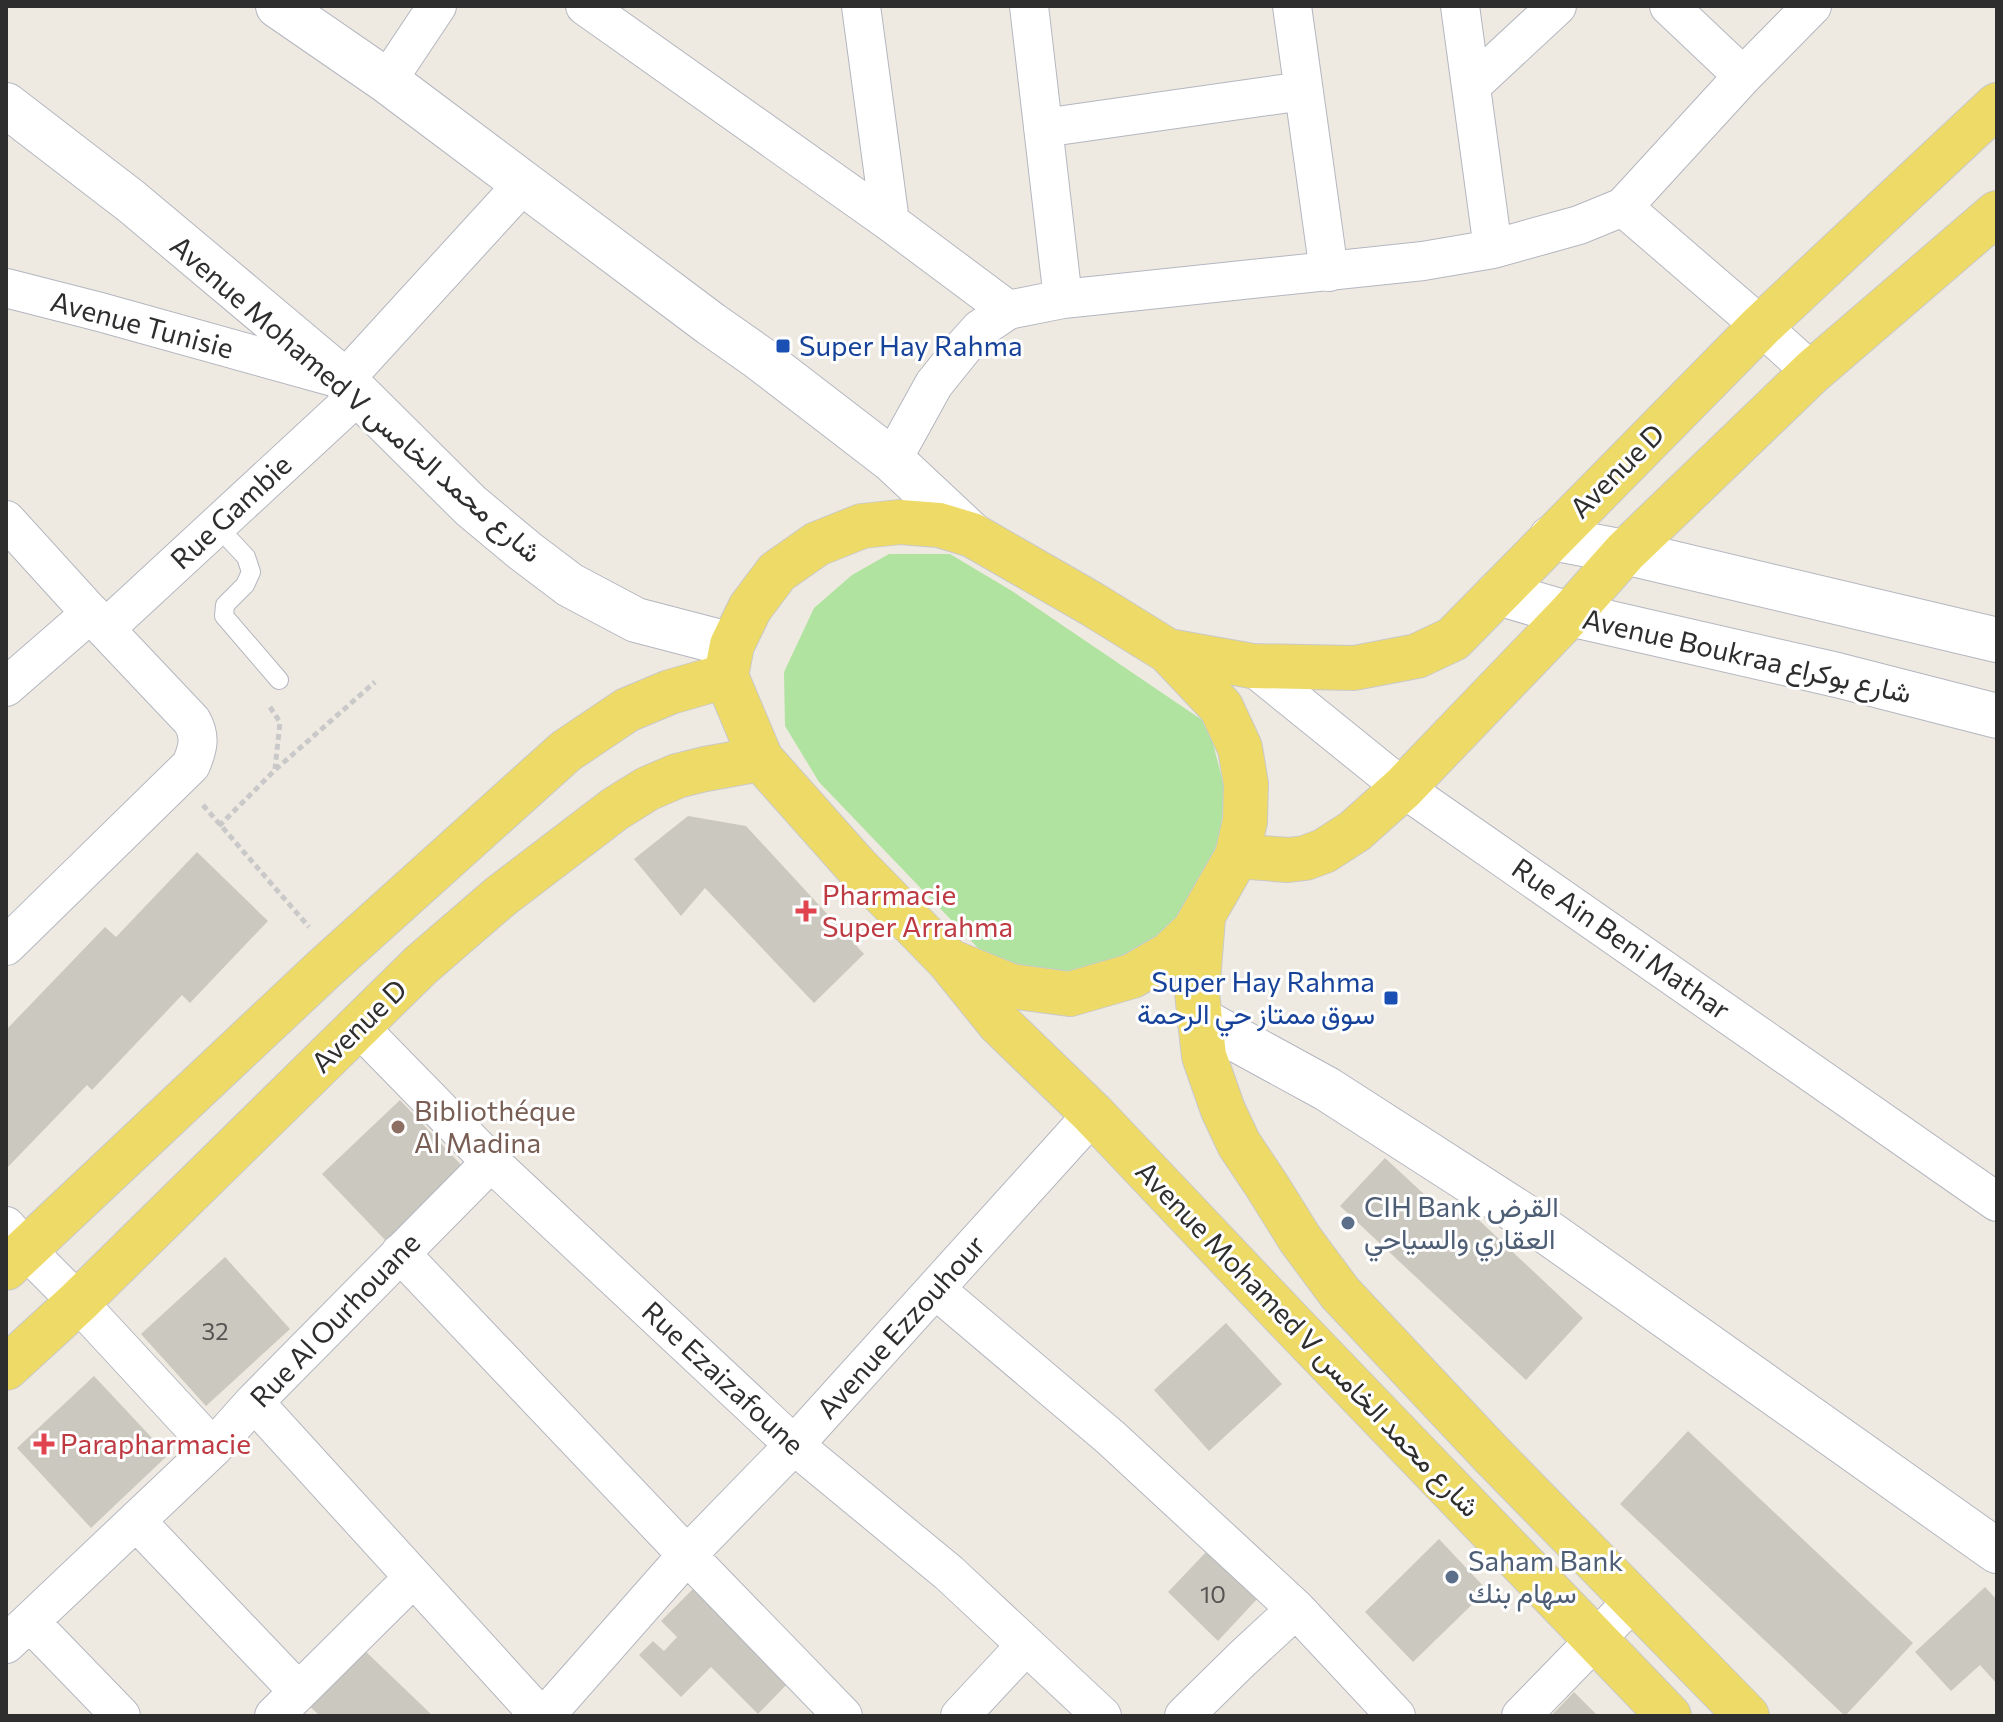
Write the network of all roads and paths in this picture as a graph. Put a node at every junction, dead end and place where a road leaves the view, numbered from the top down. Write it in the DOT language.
graph roads {
  1 [pos="278,6"];
  2 [pos="437,6"];
  3 [pos="585,6"];
  4 [pos="861,6"];
  5 [pos="1029,6"];
  6 [pos="1292,6"];
  7 [pos="1460,6"];
  8 [pos="1557,6"];
  9 [pos="1669,6"];
  10 [pos="1812,6"];
  11 [pos="1743,76"];
  12 [pos="387,81"];
  13 [pos="1471,86"];
  14 [pos="1303,91"];
  15 [pos="6,105"];
  16 [pos="1997,105"];
  17 [pos="1043,128"];
  18 [pos="524,183"];
  19 [pos="1623,207"];
  20 [pos="1997,213"];
  21 [pos="890,222"];
  22 [pos="1493,249"];
  23 [pos="1329,272"];
  24 [pos="6,288"];
  25 [pos="1063,299"];
  26 [pos="1008,310"];
  27 [pos="1761,326"];
  28 [pos="1812,372"];
  29 [pos="351,388"];
  30 [pos="892,460"];
  31 [pos="6,520"];
  32 [pos="217,526"];
  33 [pos="972,535"];
  34 [pos="1551,538"];
  35 [pos="1625,552"];
  36 [pos="1498,593"];
  37 [pos="1570,614"];
  38 [pos="98,621"];
  39 [pos="1997,640"];
  40 [pos="1168,651"];
  41 [pos="729,660"];
  42 [pos="1252,666"];
  43 [pos="279,680"];
  44 [pos="375,682"];
  45 [pos="6,687"];
  46 [pos="1997,716"];
  47 [pos="761,759"];
  48 [pos="275,770"];
  49 [pos="180,776"];
  50 [pos="1403,788"];
  51 [pos="219,826"];
  52 [pos="1237,856"];
  53 [pos="1203,918"];
  54 [pos="6,946"];
  55 [pos="336,958"];
  56 [pos="949,961"];
  57 [pos="1199,1019"];
  58 [pos="358,1026"];
  59 [pos="1093,1114"];
  60 [pos="491,1162"];
  61 [pos="1997,1202"];
  62 [pos="13,1248"];
  63 [pos="400,1253"];
  64 [pos="935,1289"];
  65 [pos="78,1302"];
  66 [pos="6,1368"];
  67 [pos="254,1402"];
  68 [pos="794,1445"];
  69 [pos="213,1448"];
  70 [pos="136,1521"];
  71 [pos="1997,1551"];
  72 [pos="687,1555"];
  73 [pos="413,1578"];
  74 [pos="1633,1601"];
  75 [pos="1296,1609"];
  76 [pos="18,1633"];
  77 [pos="1596,1638"];
  78 [pos="1026,1645"];
  79 [pos="286,1704"];
  80 [pos="822,1708"];
  81 [pos="121,1716"];
  82 [pos="542,1716"];
  83 [pos="960,1716"];
  84 [pos="1102,1716"];
  85 [pos="1184,1716"];
  86 [pos="1396,1716"];
  87 [pos="1521,1716"];
  88 [pos="1669,1716"];
  89 [pos="1747,1716"];
  1 -- 12 [label="street"];
  2 -- 12 [label="street"];
  3 -- 21 [label="street"];
  4 -- 21 [label="street"];
  5 -- 17 [label="street"];
  6 -- 14 [label="street"];
  7 -- 13 [label="street"];
  8 -- 13 [label="street"];
  9 -- 11 [label="street"];
  10 -- 11 [label="street"];
  11 -- 19 [label="street"];
  12 -- 18 [label="street"];
  13 -- 22 [label="street"];
  14 -- 17 [label="street"];
  14 -- 23 [label="street"];
  15 -- 29 [label="street, Avenue Mohamed V شارع محمد الخامس"];
  16 -- 27 [label="main road, Avenue D"];
  17 -- 25 [label="street"];
  18 -- 29 [label="street"];
  18 -- 30 [label="street"];
  19 -- 22 [label="street"];
  19 -- 27 [label="street"];
  20 -- 28 [label="main road"];
  21 -- 26 [label="street"];
  22 -- 23 [label="street"];
  23 -- 25 [label="street"];
  24 -- 29 [label="street, Avenue Tunisie"];
  25 -- 26 [label="street"];
  26 -- 30 [label="street"];
  27 -- 28 [label="street"];
  27 -- 34 [label="main road, Avenue D"];
  28 -- 35 [label="main road"];
  29 -- 32 [label="street, Rue Gambie"];
  29 -- 41 [label="street, Avenue Mohamed V شارع محمد الخامس"];
  30 -- 33 [label="street"];
  31 -- 38 [label="street"];
  32 -- 38 [label="street, Rue Gambie"];
  32 -- 43 [label="lane"];
  33 -- 40 [label="main road"];
  33 -- 41 [label="main road"];
  34 -- 35 [label="street"];
  34 -- 36 [label="main road, Avenue D"];
  35 -- 37 [label="main road"];
  35 -- 39 [label="street"];
  36 -- 37 [label="street, Avenue Boukraa شارع بوكراع"];
  36 -- 42 [label="main road, Avenue D"];
  37 -- 46 [label="street, Avenue Boukraa شارع بوكراع"];
  37 -- 50 [label="main road"];
  38 -- 45 [label="street, Rue Gambie"];
  38 -- 49 [label="street"];
  40 -- 42 [label="main road, Avenue D"];
  40 -- 52 [label="main road"];
  41 -- 47 [label="main road, Avenue Mohamed V شارع محمد الخامس"];
  41 -- 55 [label="main road"];
  42 -- 50 [label="street, Rue Ain Beni Mathar"];
  43 -- 48 [label="path"];
  44 -- 48 [label="path"];
  47 -- 56 [label="main road, Avenue Mohamed V شارع محمد الخامس"];
  47 -- 58 [label="main road, Avenue D"];
  48 -- 51 [label="path"];
  49 -- 51 [label="path"];
  49 -- 54 [label="street"];
  50 -- 52 [label="main road"];
  50 -- 61 [label="street, Rue Ain Beni Mathar"];
  51 -- 55 [label="path"];
  52 -- 53 [label="main road"];
  53 -- 56 [label="main road"];
  53 -- 57 [label="main road, Avenue Mohamed V شارع محمد الخامس"];
  55 -- 62 [label="main road"];
  56 -- 59 [label="main road, Avenue Mohamed V شارع محمد الخامس"];
  57 -- 71 [label="street"];
  57 -- 74 [label="main road, Avenue Mohamed V شارع محمد الخامس"];
  58 -- 60 [label="street, Rue Ezaizafoune"];
  58 -- 65 [label="main road, Avenue D"];
  59 -- 64 [label="street, Avenue Ezzouhour"];
  59 -- 77 [label="main road, Avenue Mohamed V شارع محمد الخامس"];
  60 -- 63 [label="street, Rue Al Ourhouane"];
  60 -- 68 [label="street, Rue Ezaizafoune"];
  62 -- 65 [label="street"];
  63 -- 67 [label="street, Rue Al Ourhouane"];
  63 -- 72 [label="street"];
  64 -- 68 [label="street, Avenue Ezzouhour"];
  64 -- 75 [label="street"];
  65 -- 66 [label="main road, Avenue D"];
  65 -- 69 [label="street"];
  67 -- 69 [label="street, Rue Al Ourhouane"];
  67 -- 73 [label="street"];
  68 -- 72 [label="street, Avenue Ezzouhour"];
  68 -- 78 [label="street, Rue Ezaizafoune"];
  69 -- 70 [label="street, Rue Al Ourhouane"];
  70 -- 76 [label="street, Rue Al Ourhouane"];
  70 -- 79 [label="street"];
  72 -- 80 [label="street"];
  72 -- 82 [label="street, Avenue Ezzouhour"];
  73 -- 79 [label="street"];
  73 -- 82 [label="street"];
  74 -- 77 [label="street"];
  74 -- 89 [label="main road, Avenue Mohamed V شارع محمد الخامس"];
  75 -- 85 [label="street"];
  75 -- 86 [label="street"];
  76 -- 81 [label="street"];
  77 -- 87 [label="street"];
  77 -- 88 [label="main road, Avenue Mohamed V شارع محمد الخامس"];
  78 -- 83 [label="street"];
  78 -- 84 [label="street, Rue Ezaizafoune"];
}
